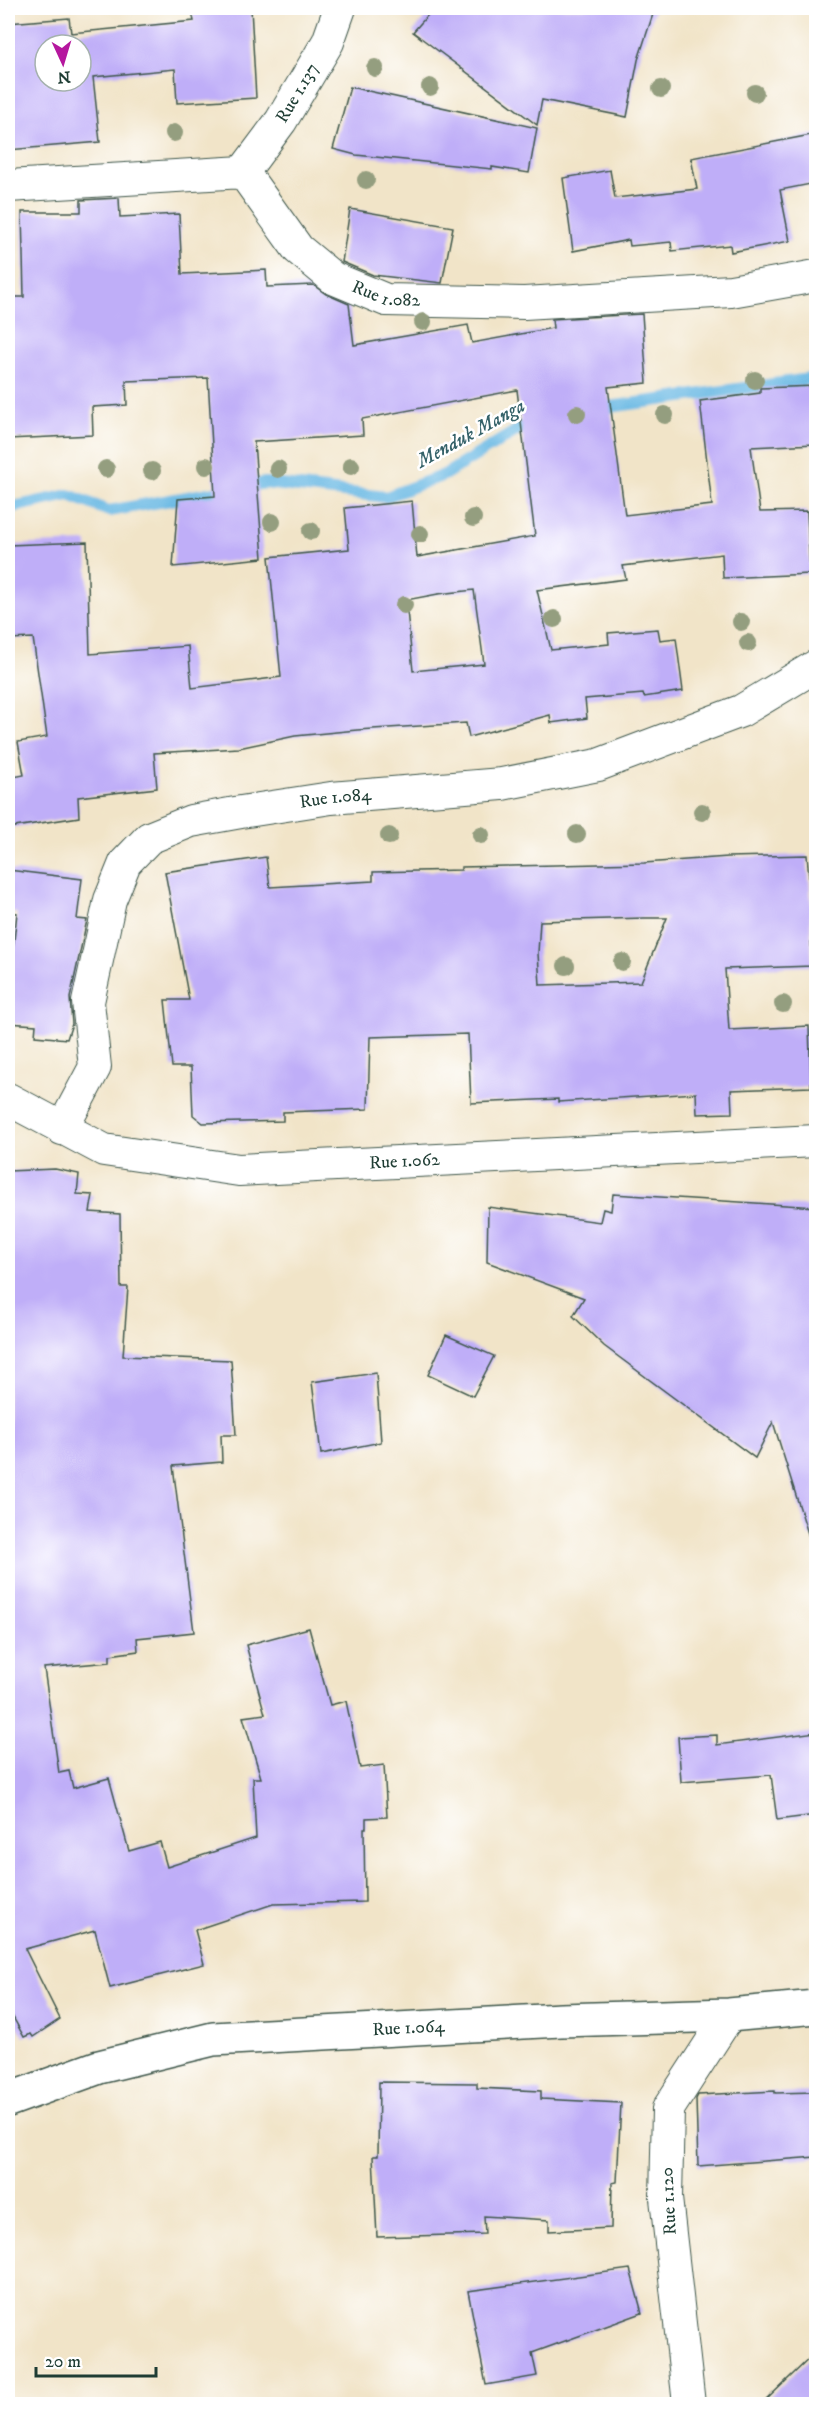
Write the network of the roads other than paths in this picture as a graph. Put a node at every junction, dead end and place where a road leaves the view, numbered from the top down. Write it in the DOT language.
graph roads {
  1 [pos="340,8"];
  2 [pos="243,172"];
  3 [pos="8,186"];
  4 [pos="816,276"];
  5 [pos="816,666"];
  6 [pos="8,1099"];
  7 [pos="62,1129"];
  8 [pos="816,1141"];
  9 [pos="816,2007"];
  10 [pos="729,2015"];
  11 [pos="8,2100"];
  12 [pos="689,2404"];
  1 -- 2 [label="street, Rue 1.137"];
  2 -- 3 [label="street"];
  2 -- 4 [label="street, Rue 1.082"];
  5 -- 7 [label="street, Rue 1.084"];
  6 -- 7 [label="street, Rue 1.062"];
  7 -- 8 [label="street, Rue 1.062"];
  9 -- 10 [label="main road, Rue 1.064"];
  10 -- 11 [label="main road, Rue 1.064"];
  10 -- 12 [label="street, Rue 1.120"];
}
